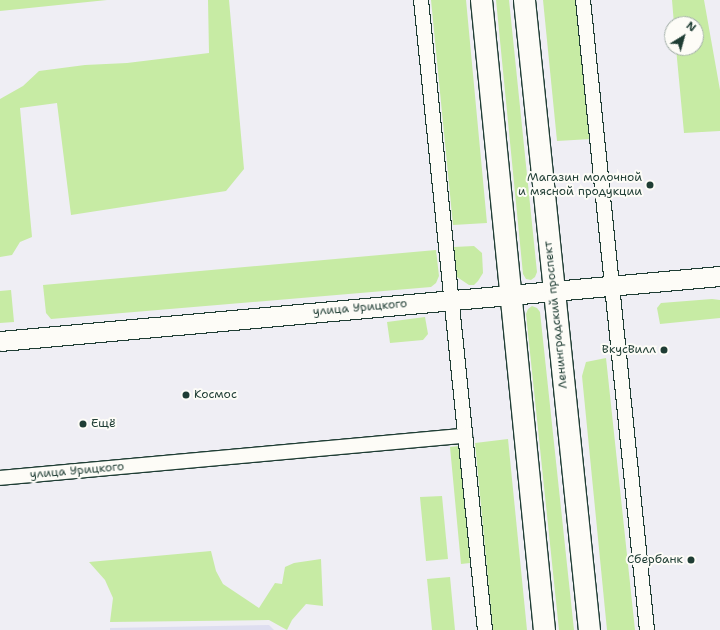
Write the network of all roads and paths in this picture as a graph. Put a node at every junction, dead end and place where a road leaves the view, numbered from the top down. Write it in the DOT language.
graph roads {
  1 [pos="420,0"];
  2 [pos="481,0"];
  3 [pos="524,0"];
  4 [pos="583,0"];
  5 [pos="720,276"];
  6 [pos="611,285"];
  7 [pos="553,290"];
  8 [pos="510,295"];
  9 [pos="452,300"];
  10 [pos="0,341"];
  11 [pos="465,436"];
  12 [pos="0,478"];
  13 [pos="485,630"];
  14 [pos="544,630"];
  15 [pos="589,630"];
  16 [pos="646,630"];
  1 -- 9 [label="street"];
  2 -- 8 [label="main road"];
  3 -- 7 [label="main road, Ленинградский проспект"];
  4 -- 6 [label="street"];
  5 -- 6 [label="street, улица Урицкого"];
  6 -- 7 [label="street, улица Урицкого"];
  6 -- 16 [label="street"];
  7 -- 8 [label="street, улица Урицкого"];
  7 -- 15 [label="main road, Ленинградский проспект"];
  8 -- 9 [label="street, улица Урицкого"];
  8 -- 14 [label="main road"];
  9 -- 10 [label="street, улица Урицкого"];
  9 -- 11 [label="street"];
  11 -- 12 [label="street, улица Урицкого"];
  11 -- 13 [label="street"];
}
